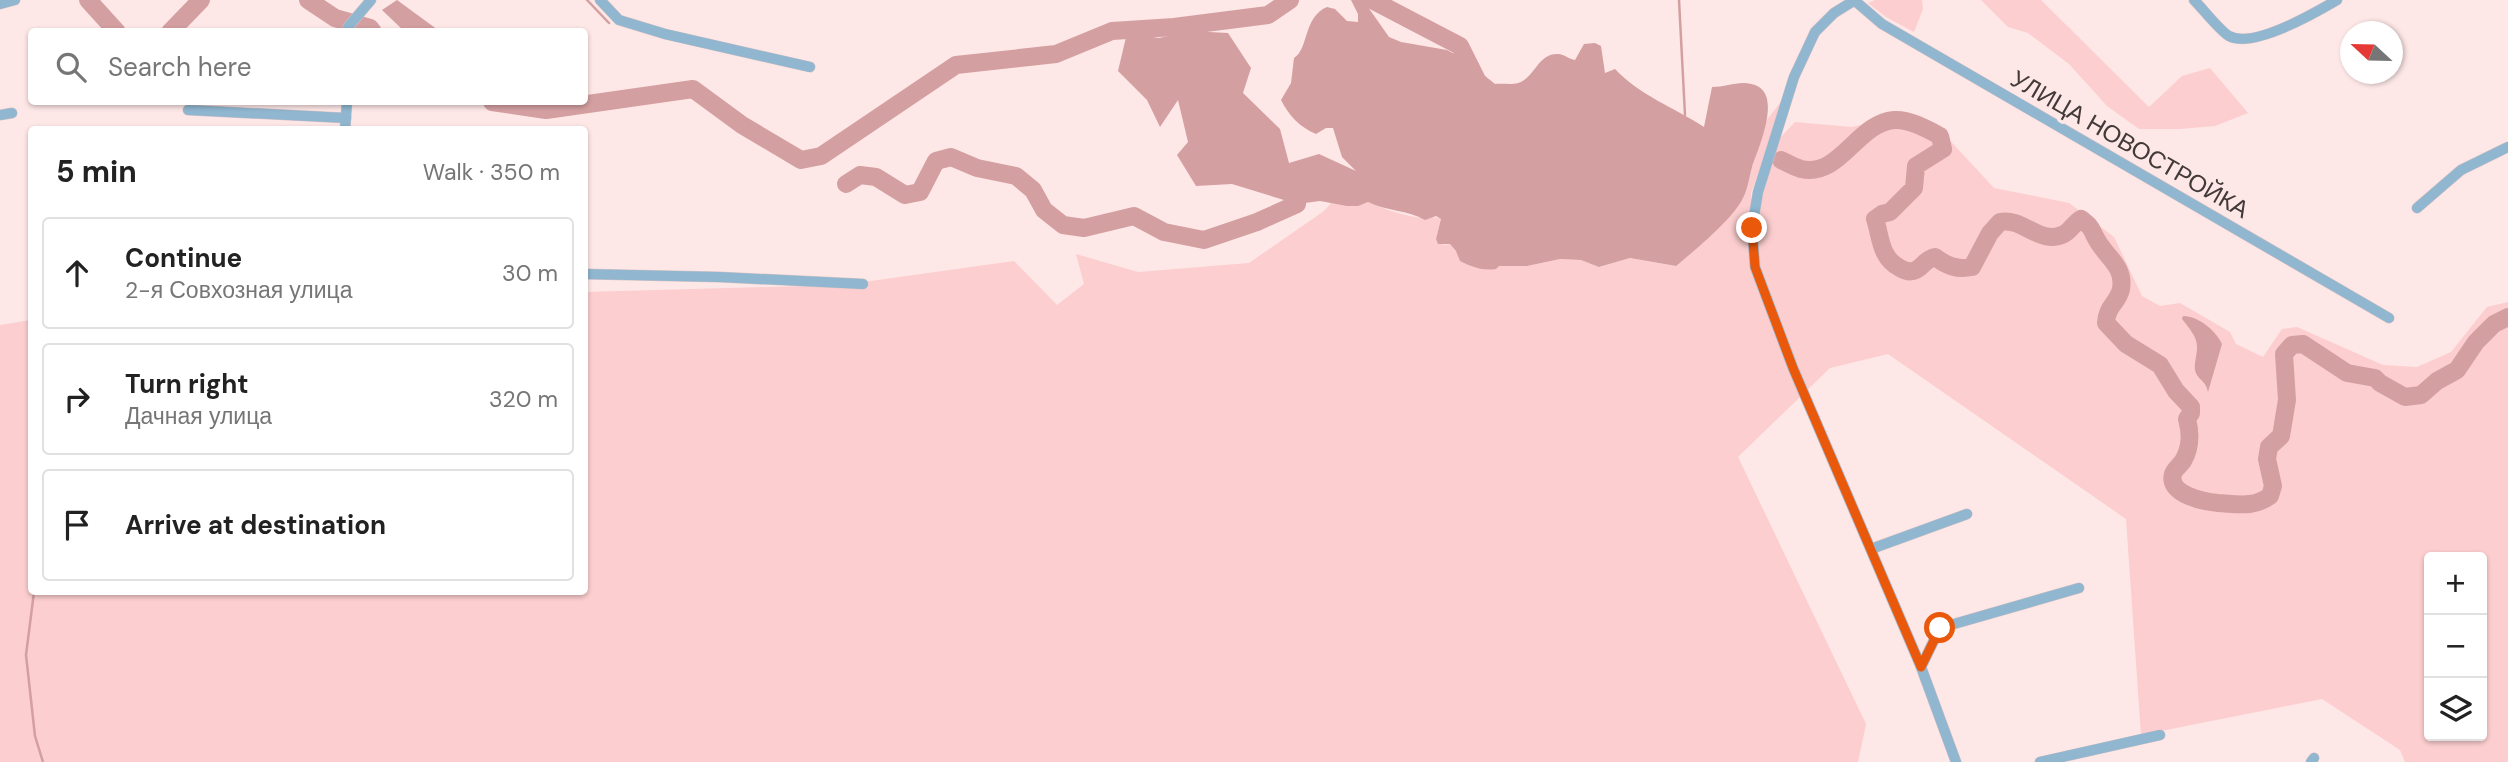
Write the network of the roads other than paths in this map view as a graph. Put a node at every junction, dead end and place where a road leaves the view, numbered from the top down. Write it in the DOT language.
graph roads {
  1 [pos="15,0"];
  2 [pos="370,0"];
  3 [pos="600,0"];
  4 [pos="1855,0"];
  5 [pos="2194,0"];
  6 [pos="2337,0"];
  7 [pos="0,4"];
  8 [pos="349,28"];
  9 [pos="810,67"];
  10 [pos="347,105"];
  11 [pos="188,110"];
  12 [pos="12,113"];
  13 [pos="0,115"];
  14 [pos="346,124"];
  15 [pos="2508,147"];
  16 [pos="2417,208"];
  17 [pos="588,274"];
  18 [pos="863,284"];
  19 [pos="2389,318"];
  20 [pos="1967,514"];
  21 [pos="1871,549"];
  22 [pos="2079,588"];
  23 [pos="1921,667"];
  24 [pos="2160,735"];
  25 [pos="1953,761"];
  26 [pos="2040,762"];
  1 -- 7 [label="street"];
  2 -- 8 [label="street"];
  3 -- 9 [label="street"];
  4 -- 19 [label="street, УЛИЦА НОВОСТРОЙКА"];
  4 -- 21 [label="street"];
  5 -- 6 [label="street"];
  10 -- 14 [label="street"];
  11 -- 14 [label="street"];
  12 -- 13 [label="street"];
  15 -- 16 [label="street"];
  17 -- 18 [label="street"];
  20 -- 21 [label="street"];
  21 -- 23 [label="street"];
  22 -- 23 [label="street"];
  23 -- 25 [label="street"];
  24 -- 26 [label="street"];
}
